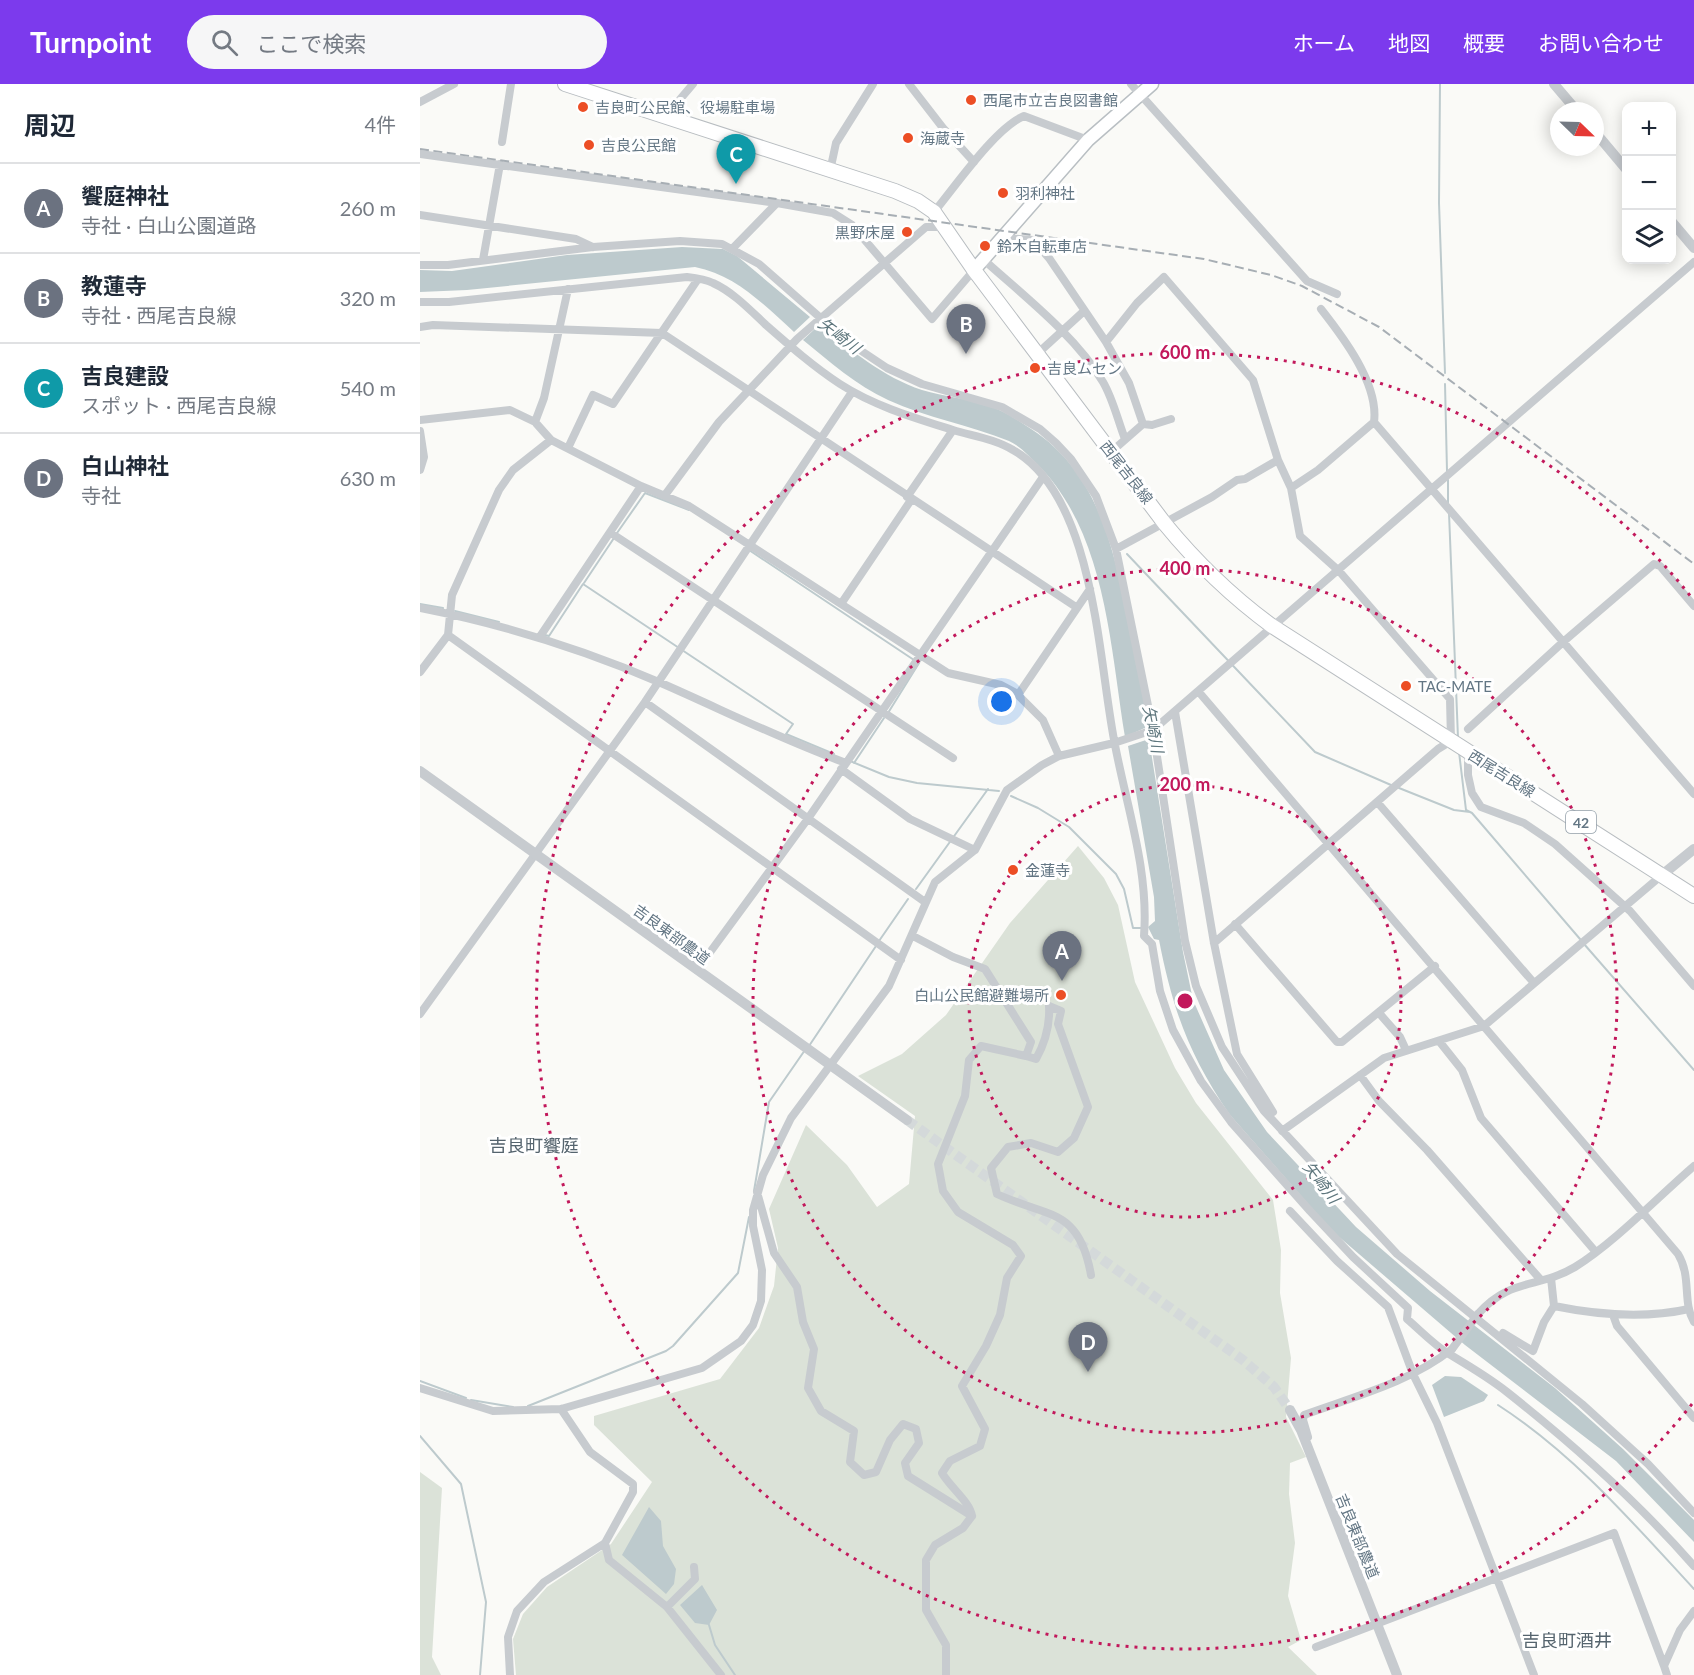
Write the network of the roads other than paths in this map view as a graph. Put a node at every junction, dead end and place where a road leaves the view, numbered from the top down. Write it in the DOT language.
graph roads {
  1 [pos="454,84"];
  2 [pos="511,84"];
  3 [pos="565,84"];
  4 [pos="693,84"];
  5 [pos="873,84"];
  6 [pos="1131,84"];
  7 [pos="1152,84"];
  8 [pos="1554,84"];
  9 [pos="911,85"];
  10 [pos="1141,92"];
  11 [pos="420,102"];
  12 [pos="1569,102"];
  13 [pos="665,117"];
  14 [pos="1088,140"];
  15 [pos="502,142"];
  16 [pos="1604,143"];
  17 [pos="420,154"];
  18 [pos="974,162"];
  19 [pos="500,164"];
  20 [pos="1622,164"];
  21 [pos="830,171"];
  22 [pos="777,203"];
  23 [pos="934,212"];
  24 [pos="420,215"];
  25 [pos="487,226"];
  26 [pos="945,227"];
  27 [pos="1676,228"];
  28 [pos="1004,238"];
  29 [pos="593,247"];
  30 [pos="733,248"];
  31 [pos="1694,248"];
  32 [pos="483,260"];
  33 [pos="1694,262"];
  34 [pos="883,264"];
  35 [pos="420,265"];
  36 [pos="979,265"];
  37 [pos="698,279"];
  38 [pos="568,289"];
  39 [pos="1337,294"];
  40 [pos="420,302"];
  41 [pos="1321,309"];
  42 [pos="1083,312"];
  43 [pos="817,321"];
  44 [pos="420,327"];
  45 [pos="561,330"];
  46 [pos="1061,332"];
  47 [pos="662,333"];
  48 [pos="1106,342"];
  49 [pos="792,347"];
  50 [pos="1037,354"];
  51 [pos="748,391"];
  52 [pos="852,392"];
  53 [pos="1171,418"];
  54 [pos="420,420"];
  55 [pos="535,422"];
  56 [pos="1374,422"];
  57 [pos="1143,424"];
  58 [pos="953,430"];
  59 [pos="420,431"];
  60 [pos="1125,439"];
  61 [pos="551,440"];
  62 [pos="821,440"];
  63 [pos="568,448"];
  64 [pos="1111,452"];
  65 [pos="1278,460"];
  66 [pos="420,470"];
  67 [pos="1043,477"];
  68 [pos="641,486"];
  69 [pos="1435,487"];
  70 [pos="1291,488"];
  71 [pos="665,495"];
  72 [pos="909,498"];
  73 [pos="1165,524"];
  74 [pos="611,533"];
  75 [pos="749,546"];
  76 [pos="1116,549"];
  77 [pos="993,553"];
  78 [pos="1339,571"];
  79 [pos="1090,589"];
  80 [pos="713,599"];
  81 [pos="841,604"];
  82 [pos="1694,606"];
  83 [pos="1076,607"];
  84 [pos="420,608"];
  85 [pos="448,614"];
  86 [pos="1272,626"];
  87 [pos="448,635"];
  88 [pos="539,639"];
  89 [pos="1563,642"];
  90 [pos="919,657"];
  91 [pos="420,672"];
  92 [pos="659,682"];
  93 [pos="1198,691"];
  94 [pos="1018,695"];
  95 [pos="645,702"];
  96 [pos="884,711"];
  97 [pos="1175,712"];
  98 [pos="1468,729"];
  99 [pos="1150,732"];
  100 [pos="1451,741"];
  101 [pos="1114,743"];
  102 [pos="609,751"];
  103 [pos="1467,751"];
  104 [pos="1059,756"];
  105 [pos="953,758"];
  106 [pos="843,766"];
  107 [pos="420,771"];
  108 [pos="1694,794"];
  109 [pos="1378,803"];
  110 [pos="807,820"];
  111 [pos="1329,844"];
  112 [pos="1694,849"];
  113 [pos="975,850"];
  114 [pos="535,854"];
  115 [pos="772,869"];
  116 [pos="1662,875"];
  117 [pos="1694,896"];
  118 [pos="925,902"];
  119 [pos="1624,907"];
  120 [pos="1235,924"];
  121 [pos="913,936"];
  122 [pos="1214,943"];
  123 [pos="902,960"];
  124 [pos="1435,966"];
  125 [pos="697,970"];
  126 [pos="1534,983"];
  127 [pos="1694,986"];
  128 [pos="1379,1013"];
  129 [pos="420,1014"];
  130 [pos="1484,1026"];
  131 [pos="1439,1041"];
  132 [pos="1406,1050"];
  133 [pos="1026,1056"];
  134 [pos="829,1065"];
  135 [pos="1360,1075"];
  136 [pos="907,1120"];
  137 [pos="1284,1129"];
  138 [pos="1694,1166"];
  139 [pos="757,1192"];
  140 [pos="1290,1211"];
  141 [pos="1641,1211"];
  142 [pos="1595,1251"];
  143 [pos="1091,1275"];
  144 [pos="1691,1276"];
  145 [pos="1551,1278"];
  146 [pos="1540,1279"];
  147 [pos="1554,1306"];
  148 [pos="1689,1309"];
  149 [pos="1613,1315"];
  150 [pos="1694,1322"];
  151 [pos="1495,1331"];
  152 [pos="1450,1351"];
  153 [pos="1413,1374"];
  154 [pos="420,1388"];
  155 [pos="1694,1404"];
  156 [pos="1684,1407"];
  157 [pos="561,1409"];
  158 [pos="1290,1410"];
  159 [pos="1694,1418"];
  160 [pos="1309,1451"];
  161 [pos="1694,1513"];
  162 [pos="972,1516"];
  163 [pos="605,1543"];
  164 [pos="1694,1566"];
  165 [pos="694,1567"];
  166 [pos="1496,1578"];
  167 [pos="667,1607"];
  168 [pos="1694,1611"];
  169 [pos="1376,1623"];
  170 [pos="1316,1647"];
  171 [pos="1666,1671"];
  172 [pos="510,1675"];
  173 [pos="721,1675"];
  174 [pos="946,1675"];
  175 [pos="1396,1675"];
  176 [pos="1534,1675"];
  1 -- 11 [label="street"];
  2 -- 15 [label="street"];
  3 -- 13 [label="main road, 西尾吉良線 / 42"];
  4 -- 13 [label="street"];
  5 -- 21 [label="street"];
  6 -- 10 [label="street"];
  7 -- 10 [label="main road"];
  8 -- 12 [label="street"];
  9 -- 18 [label="street"];
  10 -- 14 [label="main road"];
  10 -- 39 [label="street"];
  13 -- 21 [label="main road, 西尾吉良線 / 42"];
  14 -- 18 [label="street"];
  14 -- 28 [label="main road"];
  16 -- 20 [label="street"];
  17 -- 19 [label="street"];
  18 -- 23 [label="street"];
  19 -- 22 [label="street"];
  19 -- 25 [label="street"];
  21 -- 23 [label="main road, 西尾吉良線 / 42"];
  22 -- 30 [label="street"];
  22 -- 34 [label="street"];
  23 -- 26 [label="main road, 西尾吉良線 / 42"];
  24 -- 25 [label="street"];
  25 -- 29 [label="street"];
  25 -- 32 [label="street"];
  26 -- 34 [label="street"];
  26 -- 36 [label="main road, 西尾吉良線 / 42"];
  27 -- 31 [label="street"];
  28 -- 36 [label="main road"];
  28 -- 42 [label="street"];
  29 -- 30 [label="street"];
  29 -- 32 [label="street"];
  30 -- 43 [label="street"];
  32 -- 35 [label="street"];
  33 -- 69 [label="street"];
  34 -- 36 [label="street"];
  34 -- 43 [label="street"];
  36 -- 46 [label="street"];
  36 -- 50 [label="main road, 西尾吉良線 / 42"];
  37 -- 38 [label="street"];
  37 -- 47 [label="street"];
  37 -- 49 [label="street"];
  38 -- 40 [label="street"];
  38 -- 45 [label="street"];
  41 -- 56 [label="street"];
  42 -- 46 [label="street"];
  42 -- 48 [label="street"];
  43 -- 49 [label="street"];
  43 -- 76 [label="street"];
  44 -- 45 [label="street"];
  45 -- 47 [label="street"];
  45 -- 55 [label="street"];
  46 -- 50 [label="street"];
  46 -- 60 [label="street"];
  47 -- 51 [label="street"];
  47 -- 63 [label="street"];
  48 -- 57 [label="street"];
  48 -- 65 [label="street"];
  49 -- 51 [label="street"];
  49 -- 52 [label="street"];
  50 -- 64 [label="main road, 西尾吉良線 / 42"];
  51 -- 62 [label="street"];
  51 -- 71 [label="street"];
  52 -- 58 [label="street"];
  52 -- 62 [label="street"];
  53 -- 57 [label="street"];
  54 -- 55 [label="street"];
  55 -- 61 [label="street"];
  56 -- 69 [label="street"];
  56 -- 70 [label="street"];
  57 -- 60 [label="street"];
  58 -- 67 [label="street"];
  58 -- 72 [label="street"];
  59 -- 66 [label="street"];
  60 -- 64 [label="street"];
  61 -- 63 [label="street"];
  61 -- 85 [label="street"];
  62 -- 72 [label="street"];
  62 -- 75 [label="street"];
  63 -- 68 [label="street"];
  64 -- 73 [label="main road, 西尾吉良線 / 42"];
  65 -- 70 [label="street"];
  65 -- 73 [label="street"];
  67 -- 77 [label="street"];
  67 -- 79 [label="street"];
  68 -- 71 [label="street"];
  68 -- 74 [label="street"];
  69 -- 78 [label="street"];
  69 -- 89 [label="street"];
  70 -- 78 [label="street"];
  71 -- 75 [label="street"];
  72 -- 77 [label="street"];
  72 -- 81 [label="street"];
  73 -- 76 [label="street"];
  73 -- 86 [label="main road, 西尾吉良線 / 42"];
  74 -- 80 [label="street"];
  74 -- 88 [label="street"];
  75 -- 80 [label="street"];
  75 -- 81 [label="street"];
  76 -- 99 [label="street"];
  77 -- 83 [label="street"];
  77 -- 90 [label="street"];
  78 -- 86 [label="street"];
  78 -- 100 [label="street"];
  79 -- 83 [label="street"];
  79 -- 101 [label="street"];
  80 -- 92 [label="street"];
  80 -- 96 [label="street"];
  81 -- 90 [label="street"];
  82 -- 89 [label="street"];
  83 -- 94 [label="street"];
  84 -- 85 [label="street"];
  85 -- 87 [label="street"];
  85 -- 88 [label="street"];
  86 -- 93 [label="street"];
  86 -- 100 [label="main road, 西尾吉良線 / 42"];
  87 -- 91 [label="street"];
  87 -- 102 [label="street"];
  88 -- 92 [label="street"];
  89 -- 98 [label="street"];
  89 -- 108 [label="street"];
  90 -- 94 [label="street"];
  90 -- 96 [label="street"];
  92 -- 95 [label="street"];
  92 -- 106 [label="street"];
  93 -- 97 [label="street"];
  93 -- 111 [label="street"];
  94 -- 104 [label="street"];
  95 -- 102 [label="street"];
  95 -- 110 [label="street"];
  96 -- 105 [label="street"];
  96 -- 106 [label="street"];
  97 -- 99 [label="street"];
  97 -- 122 [label="street"];
  99 -- 101 [label="street"];
  99 -- 137 [label="street"];
  100 -- 103 [label="main road, 西尾吉良線 / 42"];
  100 -- 109 [label="street"];
  101 -- 104 [label="street"];
  101 -- 152 [label="street"];
  102 -- 114 [label="street"];
  102 -- 115 [label="street"];
  103 -- 116 [label="main road, 西尾吉良線 / 42"];
  103 -- 119 [label="street"];
  104 -- 113 [label="street"];
  106 -- 110 [label="street"];
  106 -- 113 [label="street"];
  107 -- 114 [label="street, 吉良東部農道"];
  109 -- 111 [label="street"];
  109 -- 126 [label="street"];
  110 -- 115 [label="street"];
  110 -- 118 [label="street"];
  111 -- 120 [label="street"];
  111 -- 124 [label="street"];
  112 -- 116 [label="street"];
  113 -- 118 [label="street"];
  114 -- 125 [label="street, 吉良東部農道"];
  114 -- 129 [label="street"];
  115 -- 123 [label="street"];
  115 -- 125 [label="street"];
  116 -- 117 [label="main road, 西尾吉良線 / 42"];
  116 -- 119 [label="street"];
  118 -- 121 [label="street"];
  119 -- 126 [label="street"];
  119 -- 127 [label="street"];
  120 -- 122 [label="street"];
  120 -- 128 [label="street"];
  121 -- 123 [label="street"];
  121 -- 133 [label="street"];
  122 -- 137 [label="street"];
  123 -- 134 [label="street"];
  124 -- 128 [label="street"];
  124 -- 130 [label="street"];
  125 -- 134 [label="street, 吉良東部農道"];
  126 -- 130 [label="street"];
  128 -- 132 [label="street"];
  130 -- 131 [label="street"];
  130 -- 141 [label="street"];
  131 -- 132 [label="street"];
  131 -- 142 [label="street"];
  132 -- 135 [label="street"];
  133 -- 143 [label="street"];
  133 -- 162 [label="street"];
  134 -- 136 [label="street, 吉良東部農道"];
  134 -- 139 [label="street"];
  135 -- 137 [label="street"];
  135 -- 146 [label="street"];
  137 -- 151 [label="street"];
  138 -- 141 [label="street"];
  139 -- 157 [label="street"];
  139 -- 162 [label="street"];
  140 -- 153 [label="street"];
  141 -- 142 [label="street"];
  141 -- 144 [label="street"];
  142 -- 145 [label="street"];
  144 -- 148 [label="street"];
  145 -- 146 [label="street"];
  145 -- 147 [label="street"];
  146 -- 152 [label="street, bridge"];
  147 -- 149 [label="street"];
  147 -- 151 [label="street"];
  148 -- 149 [label="street"];
  148 -- 150 [label="street"];
  149 -- 156 [label="street"];
  151 -- 161 [label="street"];
  152 -- 153 [label="street"];
  152 -- 164 [label="street"];
  153 -- 160 [label="street"];
  153 -- 166 [label="street"];
  154 -- 157 [label="street"];
  155 -- 156 [label="street"];
  156 -- 159 [label="street"];
  157 -- 163 [label="street"];
  158 -- 160 [label="street, 吉良東部農道"];
  160 -- 169 [label="street, 吉良東部農道"];
  162 -- 174 [label="street"];
  163 -- 167 [label="street"];
  163 -- 172 [label="street"];
  165 -- 167 [label="street"];
  166 -- 169 [label="street"];
  166 -- 171 [label="street"];
  166 -- 176 [label="street"];
  167 -- 173 [label="street"];
  168 -- 171 [label="street"];
  169 -- 170 [label="street"];
  169 -- 175 [label="street, 吉良東部農道"];
}
